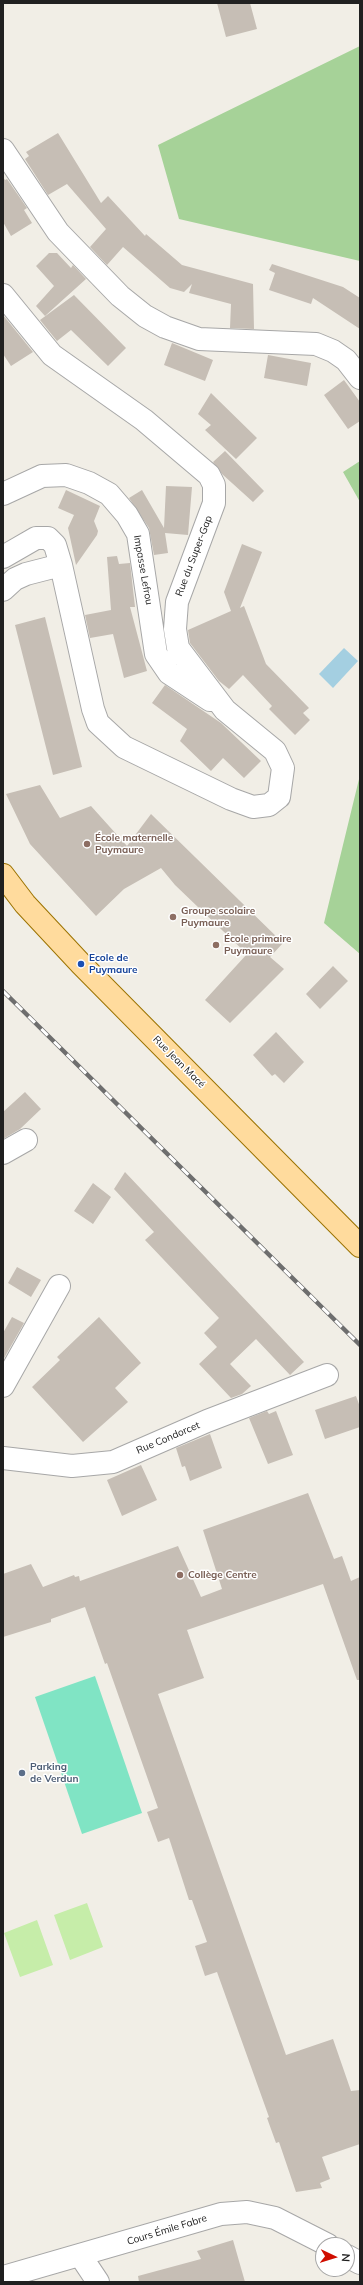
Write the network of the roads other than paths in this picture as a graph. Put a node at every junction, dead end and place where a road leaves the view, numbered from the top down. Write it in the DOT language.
graph roads {
  1 [pos="3,150"];
  2 [pos="3,295"];
  3 [pos="360,378"];
  4 [pos="3,494"];
  5 [pos="3,557"];
  6 [pos="61,565"];
  7 [pos="3,590"];
  8 [pos="225,710"];
  9 [pos="3,875"];
  10 [pos="26,1140"];
  11 [pos="3,1153"];
  12 [pos="360,1246"];
  13 [pos="60,1286"];
  14 [pos="327,1375"];
  15 [pos="3,1386"];
  16 [pos="3,1458"];
  17 [pos="315,2238"];
  18 [pos="80,2255"];
  19 [pos="3,2277"];
  20 [pos="98,2282"];
  1 -- 3 [label="street"];
  2 -- 8 [label="street, Rue du Super-Gap"];
  4 -- 8 [label="street, Impasse Lefrou"];
  5 -- 6 [label="street, Rue du Super-Gap"];
  6 -- 7 [label="street"];
  6 -- 8 [label="street, Rue du Super-Gap"];
  9 -- 12 [label="main road, Rue Jean Macé"];
  10 -- 11 [label="street"];
  13 -- 15 [label="street"];
  14 -- 16 [label="street, Rue Condorcet"];
  17 -- 18 [label="street, Cours Émile Fabre"];
  18 -- 19 [label="street, Cours Émile Fabre"];
  18 -- 20 [label="street"];
}
